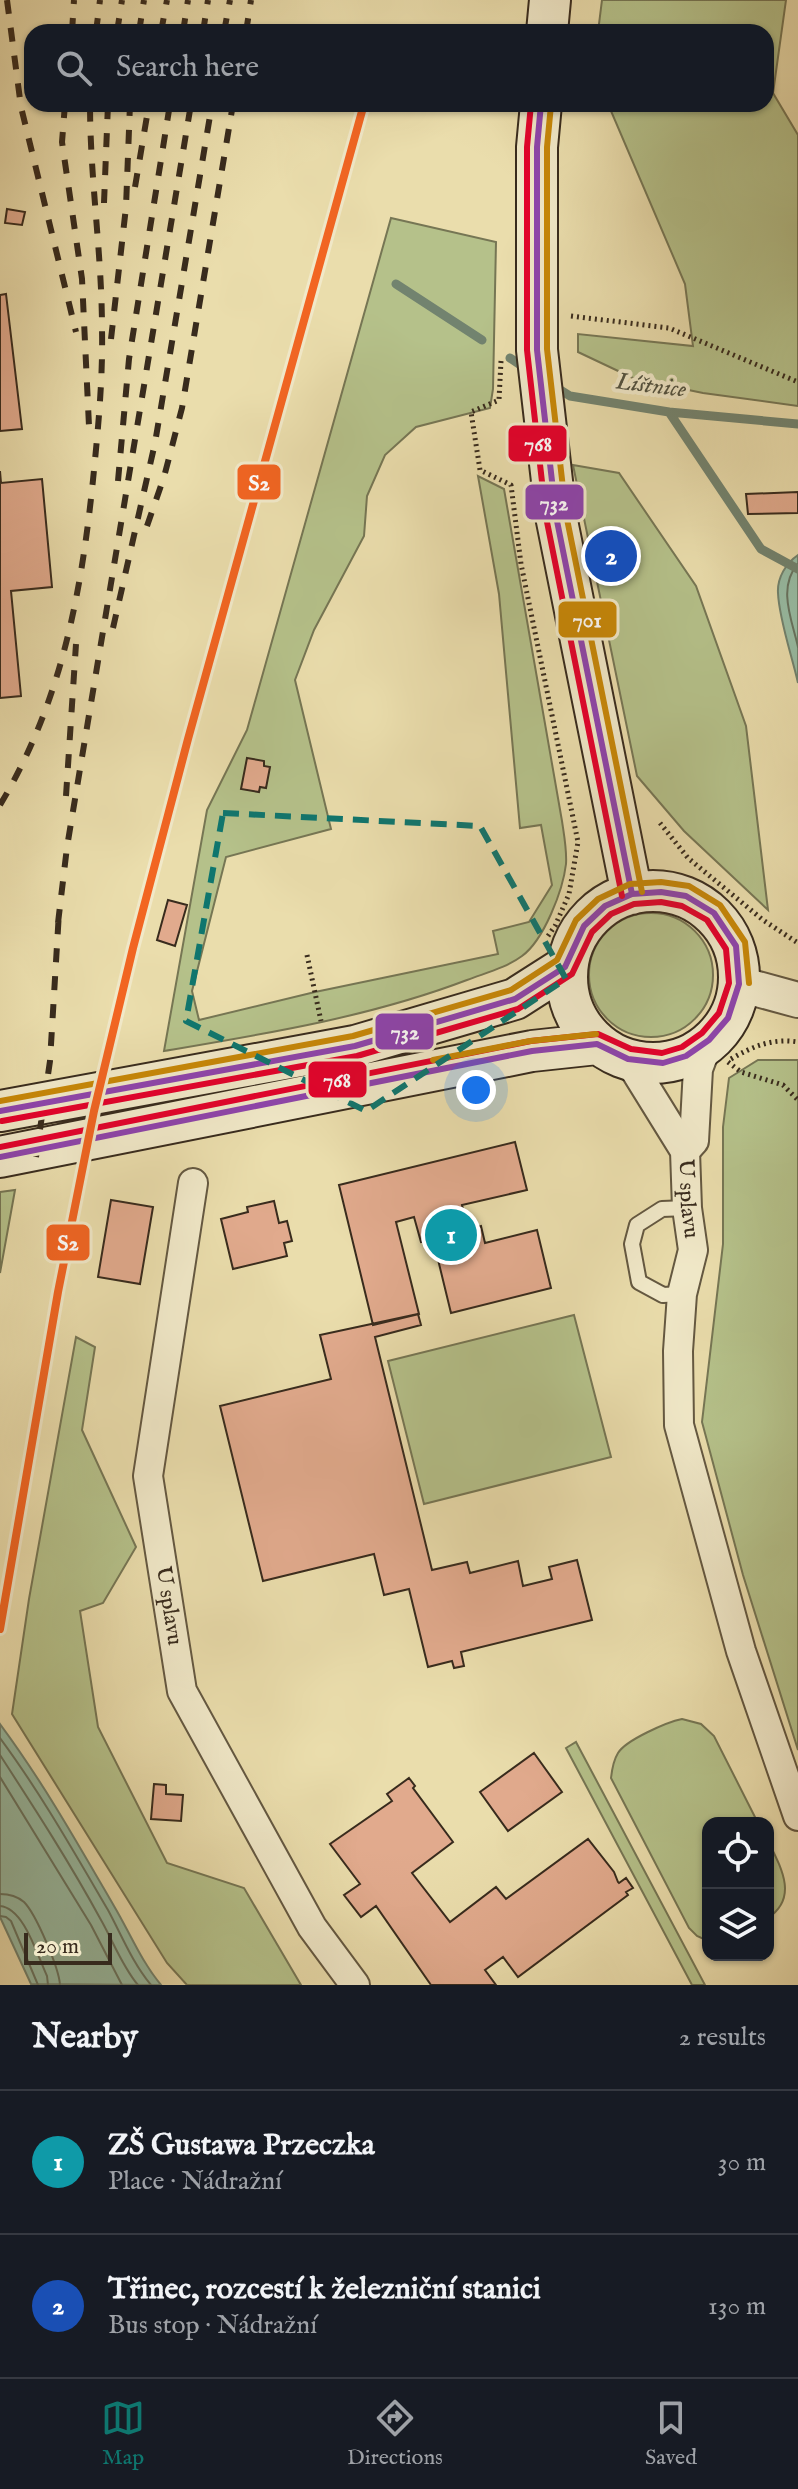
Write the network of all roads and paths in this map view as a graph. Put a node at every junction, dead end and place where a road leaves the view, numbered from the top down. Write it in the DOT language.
graph roads {
  1 [pos="550,0"];
  2 [pos="548,24"];
  3 [pos="540,112"];
  4 [pos="536,331"];
  5 [pos="798,382"];
  6 [pos="660,823"];
  7 [pos="578,842"];
  8 [pos="632,894"];
  9 [pos="798,943"];
  10 [pos="307,955"];
  11 [pos="553,956"];
  12 [pos="739,984"];
  13 [pos="798,1000"];
  14 [pos="323,1027"];
  15 [pos="798,1042"];
  16 [pos="612,1052"];
  17 [pos="719,1057"];
  18 [pos="798,1100"];
  19 [pos="0,1111"];
  20 [pos="685,1151"];
  21 [pos="0,1157"];
  22 [pos="193,1183"];
  23 [pos="687,1208"];
  24 [pos="682,1294"];
  25 [pos="798,1816"];
  26 [pos="355,1985"];
  1 -- 2 [label="main road"];
  3 -- 4 [label="main road"];
  4 -- 5 [label="path"];
  4 -- 8 [label="main road"];
  6 -- 9 [label="path"];
  7 -- 11 [label="path"];
  8 -- 11 [label="main road"];
  8 -- 12 [label="main road"];
  10 -- 14 [label="path"];
  11 -- 16 [label="main road"];
  11 -- 19 [label="main road"];
  12 -- 13 [label="street"];
  12 -- 17 [label="main road"];
  15 -- 17 [label="path"];
  16 -- 17 [label="main road"];
  16 -- 20 [label="street, U splavu"];
  16 -- 21 [label="main road"];
  17 -- 18 [label="path"];
  17 -- 20 [label="street"];
  20 -- 23 [label="street, U splavu"];
  22 -- 26 [label="street, U splavu"];
  23 -- 24 [label="street, U splavu"];
  23 -- 24 [label="lane"];
  24 -- 25 [label="street, U splavu"];
}
